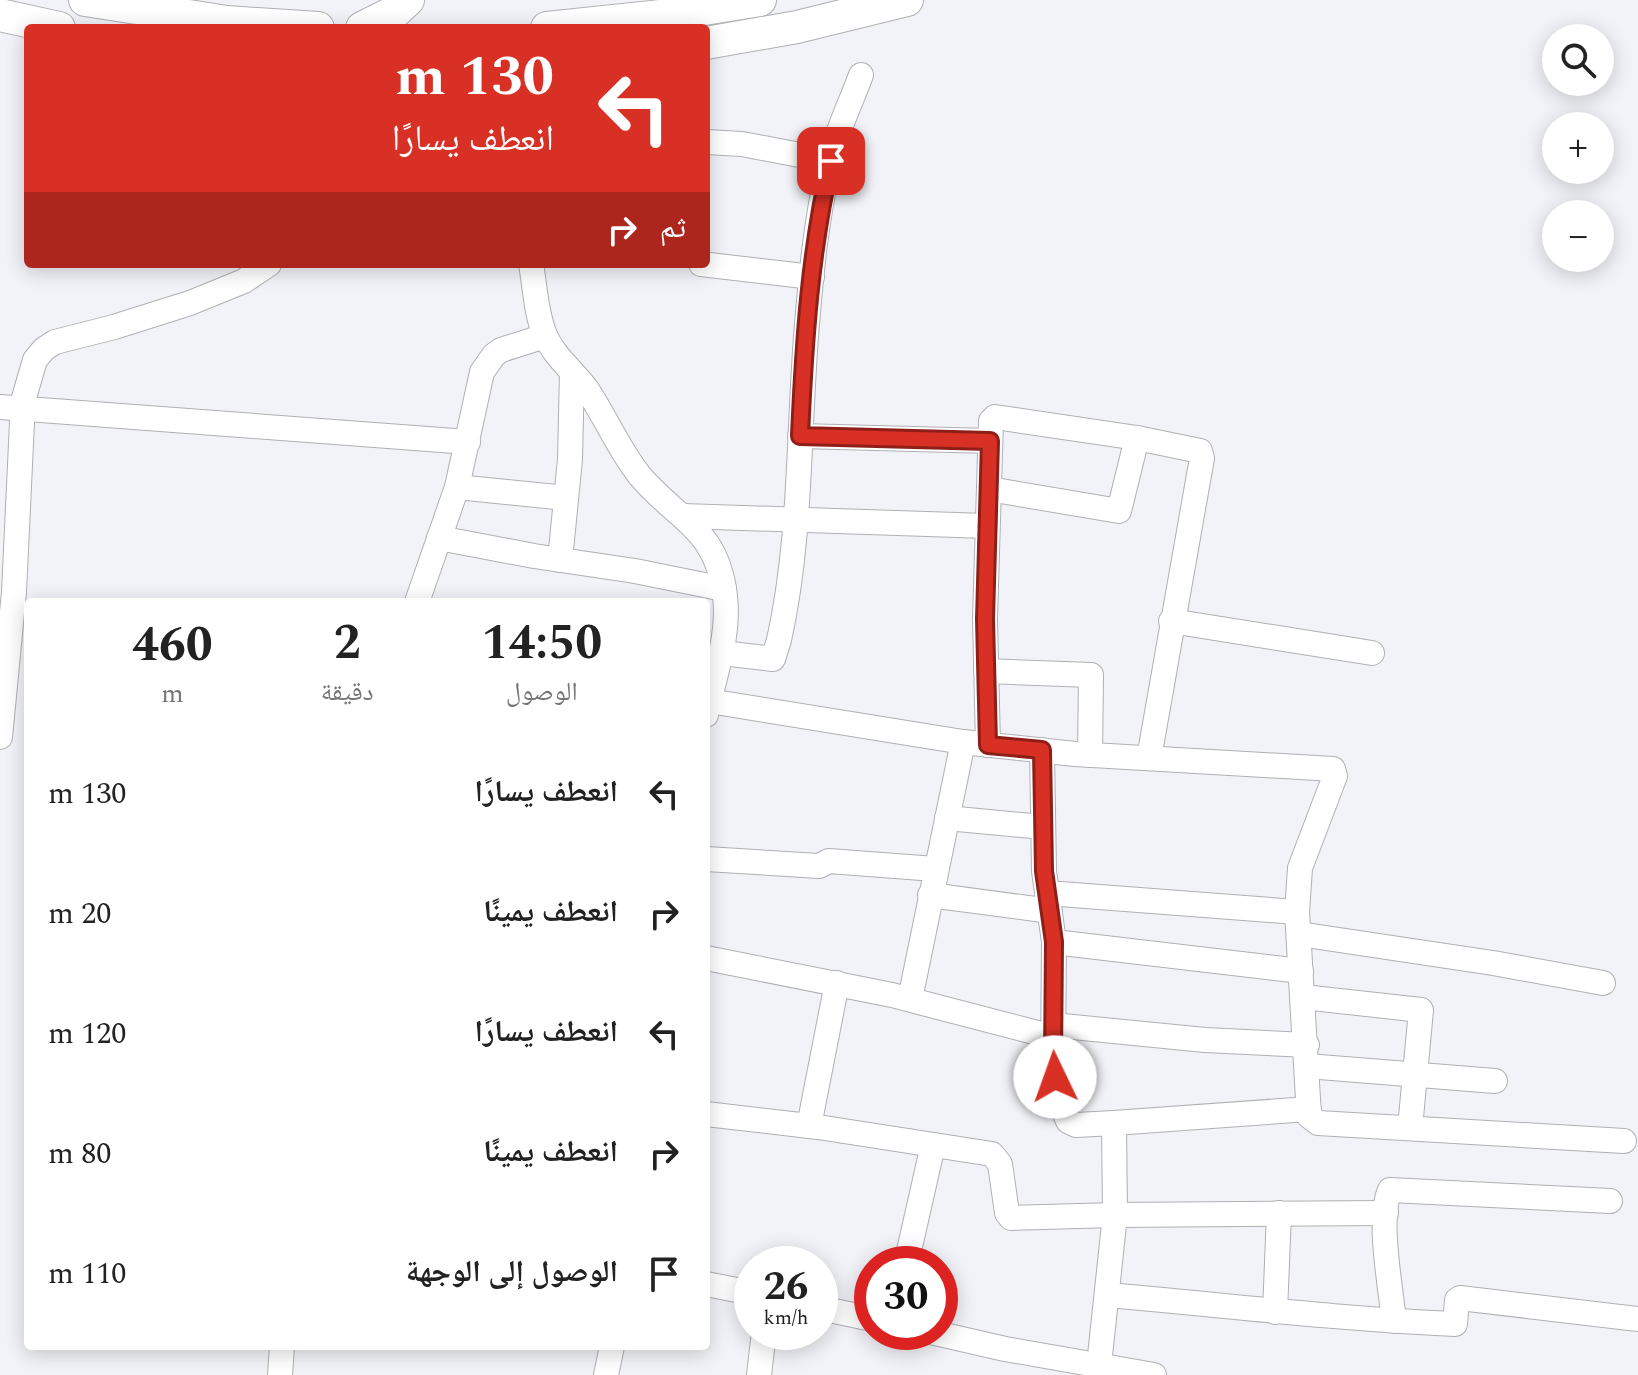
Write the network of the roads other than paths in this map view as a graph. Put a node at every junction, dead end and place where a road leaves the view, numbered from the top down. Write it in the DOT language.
graph roads {
  1 [pos="85,0"];
  2 [pos="408,0"];
  3 [pos="760,0"];
  4 [pos="907,0"];
  5 [pos="0,15"];
  6 [pos="41,24"];
  7 [pos="265,24"];
  8 [pos="370,24"];
  9 [pos="585,24"];
  10 [pos="710,42"];
  11 [pos="861,75"];
  12 [pos="710,142"];
  13 [pos="831,161"];
  14 [pos="710,265"];
  15 [pos="263,268"];
  16 [pos="532,268"];
  17 [pos="812,277"];
  18 [pos="545,336"];
  19 [pos="572,372"];
  20 [pos="11,409"];
  21 [pos="800,436"];
  22 [pos="1137,438"];
  23 [pos="990,441"];
  24 [pos="468,442"];
  25 [pos="457,487"];
  26 [pos="989,489"];
  27 [pos="566,498"];
  28 [pos="683,516"];
  29 [pos="795,520"];
  30 [pos="987,526"];
  31 [pos="439,538"];
  32 [pos="560,560"];
  33 [pos="724,589"];
  34 [pos="418,598"];
  35 [pos="1171,621"];
  36 [pos="722,653"];
  37 [pos="1372,653"];
  38 [pos="986,671"];
  39 [pos="710,691"];
  40 [pos="710,694"];
  41 [pos="0,737"];
  42 [pos="963,742"];
  43 [pos="988,745"];
  44 [pos="1042,750"];
  45 [pos="1090,755"];
  46 [pos="1149,758"];
  47 [pos="947,818"];
  48 [pos="1042,827"];
  49 [pos="710,859"];
  50 [pos="935,869"];
  51 [pos="930,895"];
  52 [pos="1048,902"];
  53 [pos="1298,923"];
  54 [pos="1054,942"];
  55 [pos="710,959"];
  56 [pos="1301,971"];
  57 [pos="837,983"];
  58 [pos="1603,983"];
  59 [pos="1303,997"];
  60 [pos="910,999"];
  61 [pos="1053,1031"];
  62 [pos="1307,1056"];
  63 [pos="1415,1074"];
  64 [pos="1495,1081"];
  65 [pos="1309,1109"];
  66 [pos="710,1114"];
  67 [pos="1114,1123"];
  68 [pos="809,1126"];
  69 [pos="1410,1128"];
  70 [pos="1624,1141"];
  71 [pos="933,1145"];
  72 [pos="1610,1201"];
  73 [pos="1279,1213"];
  74 [pos="1386,1213"];
  75 [pos="1115,1215"];
  76 [pos="910,1246"];
  77 [pos="710,1285"];
  78 [pos="734,1289"];
  79 [pos="1107,1295"];
  80 [pos="1275,1312"];
  81 [pos="1638,1319"];
  82 [pos="1394,1321"];
  83 [pos="958,1341"];
  84 [pos="282,1350"];
  85 [pos="762,1350"];
  86 [pos="1025,1364"];
  87 [pos="1099,1365"];
  88 [pos="280,1375"];
  89 [pos="759,1375"];
  90 [pos="1154,1375"];
  1 -- 7 [label="main road"];
  2 -- 8 [label="main road"];
  3 -- 9 [label="main road"];
  4 -- 10 [label="main road"];
  5 -- 6 [label="main road"];
  11 -- 13 [label="street"];
  12 -- 13 [label="street"];
  13 -- 17 [label="street"];
  14 -- 17 [label="street"];
  15 -- 20 [label="street"];
  16 -- 18 [label="street"];
  17 -- 21 [label="street"];
  18 -- 19 [label="street"];
  18 -- 24 [label="street"];
  19 -- 27 [label="street"];
  19 -- 28 [label="street"];
  20 -- 24 [label="street"];
  20 -- 41 [label="street"];
  21 -- 23 [label="street"];
  21 -- 29 [label="street"];
  22 -- 23 [label="street"];
  22 -- 26 [label="street"];
  22 -- 35 [label="street"];
  23 -- 26 [label="street"];
  24 -- 25 [label="street"];
  25 -- 27 [label="street"];
  25 -- 31 [label="street"];
  26 -- 30 [label="street"];
  27 -- 32 [label="street"];
  28 -- 29 [label="street"];
  28 -- 33 [label="street"];
  29 -- 30 [label="street"];
  29 -- 36 [label="street"];
  30 -- 38 [label="street"];
  31 -- 32 [label="street"];
  31 -- 34 [label="street"];
  32 -- 33 [label="street"];
  33 -- 36 [label="street"];
  35 -- 37 [label="street"];
  35 -- 46 [label="street"];
  36 -- 39 [label="street"];
  38 -- 43 [label="street"];
  38 -- 45 [label="street"];
  40 -- 42 [label="street"];
  42 -- 43 [label="street"];
  42 -- 47 [label="street"];
  43 -- 44 [label="street"];
  44 -- 45 [label="street"];
  44 -- 48 [label="street"];
  45 -- 46 [label="street"];
  46 -- 53 [label="street"];
  47 -- 48 [label="street"];
  47 -- 50 [label="street"];
  48 -- 52 [label="street"];
  49 -- 50 [label="street"];
  50 -- 51 [label="street"];
  51 -- 52 [label="street"];
  51 -- 60 [label="street"];
  52 -- 53 [label="street"];
  52 -- 54 [label="street"];
  53 -- 56 [label="street"];
  53 -- 58 [label="street"];
  54 -- 56 [label="street"];
  54 -- 61 [label="street"];
  55 -- 57 [label="street"];
  56 -- 59 [label="street"];
  57 -- 60 [label="street"];
  57 -- 68 [label="street"];
  59 -- 62 [label="street"];
  59 -- 63 [label="street"];
  60 -- 61 [label="street"];
  61 -- 62 [label="street"];
  61 -- 67 [label="street"];
  62 -- 63 [label="street"];
  62 -- 65 [label="street"];
  63 -- 64 [label="street"];
  63 -- 69 [label="street"];
  65 -- 67 [label="street"];
  65 -- 69 [label="street"];
  66 -- 68 [label="street"];
  67 -- 75 [label="street"];
  68 -- 71 [label="street"];
  69 -- 70 [label="street"];
  71 -- 75 [label="street"];
  71 -- 76 [label="street"];
  72 -- 74 [label="street"];
  73 -- 74 [label="street"];
  73 -- 75 [label="street"];
  73 -- 80 [label="street"];
  74 -- 82 [label="street"];
  75 -- 79 [label="street"];
  77 -- 78 [label="street"];
  79 -- 80 [label="street"];
  79 -- 87 [label="street"];
  80 -- 82 [label="street"];
  81 -- 82 [label="street"];
  83 -- 86 [label="street"];
  84 -- 88 [label="street"];
  85 -- 89 [label="street"];
  86 -- 87 [label="street"];
  87 -- 90 [label="street"];
}
